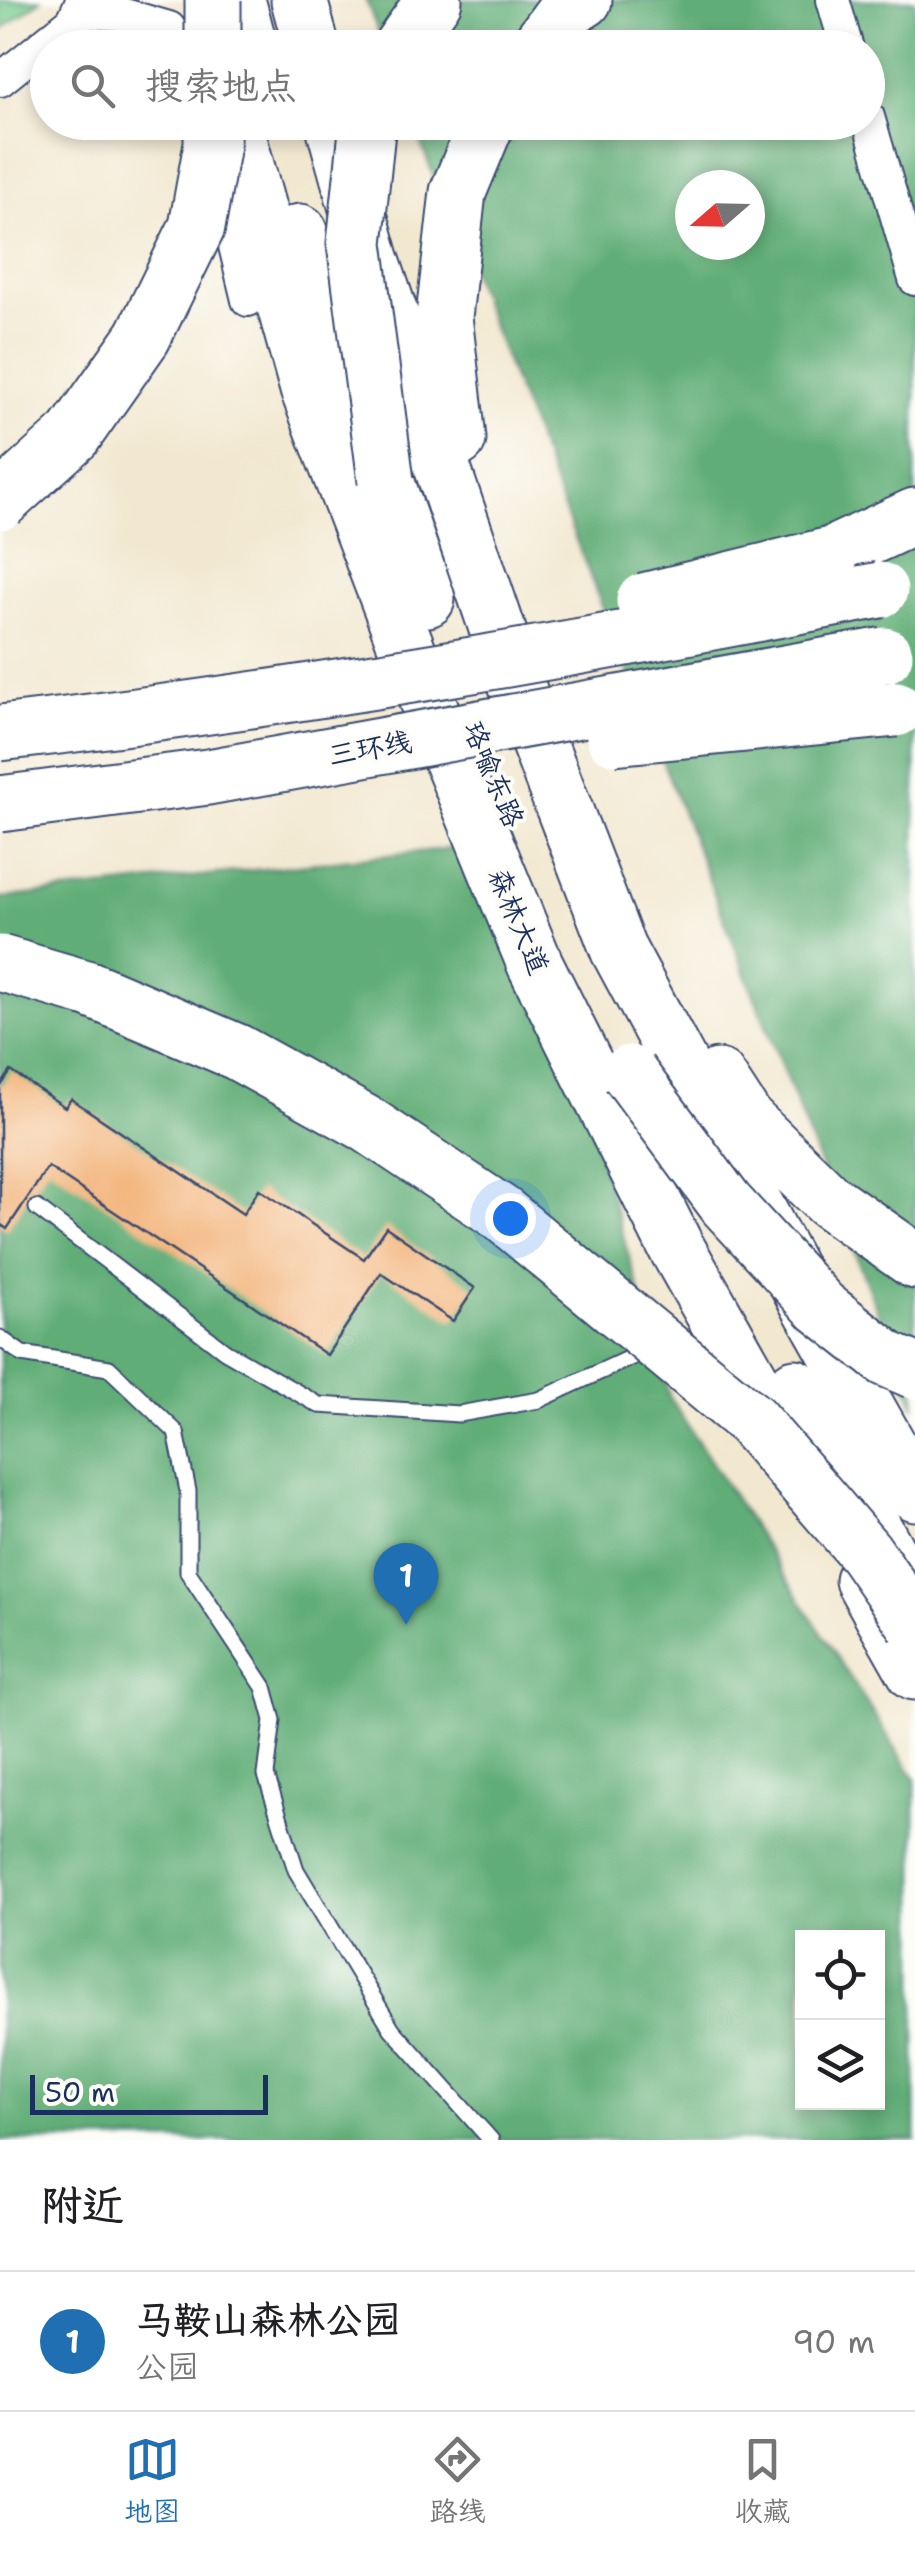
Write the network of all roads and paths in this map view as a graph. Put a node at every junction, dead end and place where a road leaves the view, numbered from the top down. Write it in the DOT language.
graph roads {
  1 [pos="200,0"];
  2 [pos="213,0"];
  3 [pos="237,0"];
  4 [pos="299,0"];
  5 [pos="434,0"];
  6 [pos="584,0"];
  7 [pos="833,0"];
  8 [pos="78,10"];
  9 [pos="56,30"];
  10 [pos="170,30"];
  11 [pos="208,30"];
  12 [pos="213,30"];
  13 [pos="245,30"];
  14 [pos="307,30"];
  15 [pos="413,30"];
  16 [pos="550,30"];
  17 [pos="842,30"];
  18 [pos="30,53"];
  19 [pos="0,80"];
  20 [pos="211,140"];
  21 [pos="212,140"];
  22 [pos="239,140"];
  23 [pos="275,140"];
  24 [pos="338,140"];
  25 [pos="366,140"];
  26 [pos="480,140"];
  27 [pos="875,140"];
  28 [pos="275,271"];
  29 [pos="915,279"];
  30 [pos="386,482"];
  31 [pos="0,502"];
  32 [pos="915,516"];
  33 [pos="915,580"];
  34 [pos="484,590"];
  35 [pos="915,646"];
  36 [pos="915,708"];
  37 [pos="197,710"];
  38 [pos="0,733"];
  39 [pos="208,777"];
  40 [pos="0,804"];
  41 [pos="590,876"];
  42 [pos="0,963"];
  43 [pos="630,1073"];
  44 [pos="37,1208"];
  45 [pos="915,1261"];
  46 [pos="694,1325"];
  47 [pos="0,1338"];
  48 [pos="915,1371"];
  49 [pos="915,1492"];
  50 [pos="915,1602"];
  51 [pos="915,1624"];
  52 [pos="915,1672"];
  53 [pos="491,2140"];
  1 -- 11 [label="highway"];
  2 -- 12 [label="highway, bridge"];
  3 -- 13 [label="highway"];
  4 -- 14 [label="highway"];
  5 -- 15 [label="highway"];
  6 -- 16 [label="highway"];
  7 -- 17 [label="street"];
  8 -- 9 [label="street"];
  8 -- 10 [label="street"];
  18 -- 19 [label="street"];
  20 -- 31 [label="highway, bridge"];
  21 -- 28 [label="street"];
  22 -- 28 [label="highway, 森林大道"];
  23 -- 30 [label="highway, 珞喻东路, bridge"];
  24 -- 34 [label="highway"];
  25 -- 30 [label="highway, bridge"];
  26 -- 34 [label="highway"];
  27 -- 29 [label="street"];
  28 -- 46 [label="highway, 森林大道"];
  30 -- 43 [label="highway, 珞喻东路, bridge"];
  32 -- 37 [label="highway, bridge"];
  33 -- 37 [label="highway, bridge"];
  34 -- 41 [label="highway"];
  35 -- 39 [label="highway, 三环线, bridge"];
  36 -- 39 [label="highway, bridge"];
  37 -- 38 [label="highway, bridge"];
  39 -- 40 [label="highway, 三环线, bridge"];
  41 -- 45 [label="highway"];
  41 -- 49 [label="highway"];
  42 -- 51 [label="highway, bridge"];
  43 -- 48 [label="highway, bridge"];
  43 -- 50 [label="highway, 珞喻东路, bridge"];
  44 -- 46 [label="lane"];
  46 -- 52 [label="highway, 森林大道"];
  47 -- 53 [label="lane"];
}
